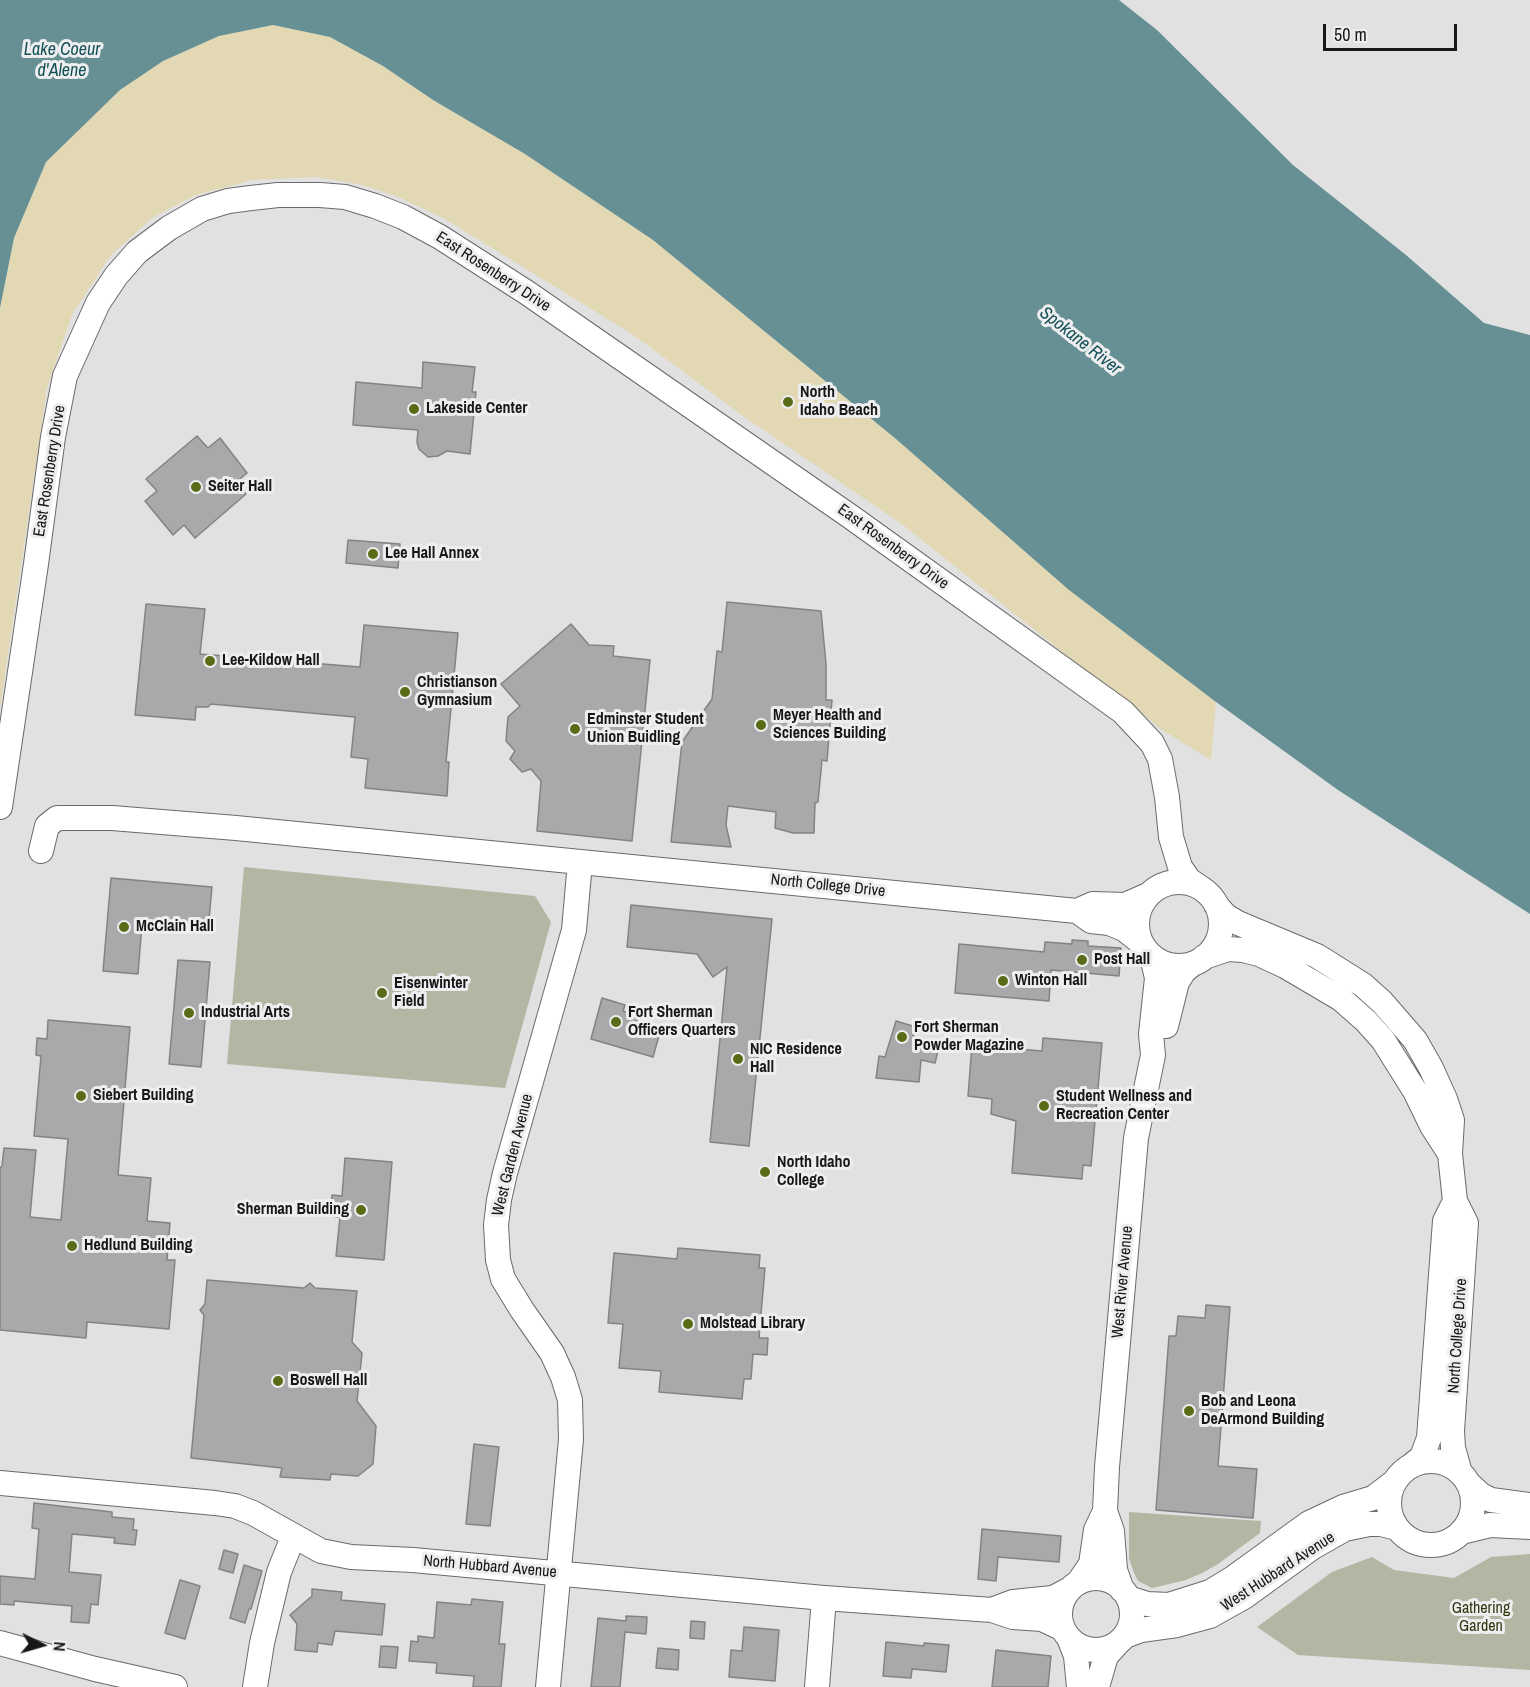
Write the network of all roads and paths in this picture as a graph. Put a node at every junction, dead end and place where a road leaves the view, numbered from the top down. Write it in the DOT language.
graph roads {
  1 [pos="0,807"];
  2 [pos="41,851"];
  3 [pos="580,862"];
  4 [pos="1148,895"];
  5 [pos="1208,896"];
  6 [pos="1077,911"];
  7 [pos="1148,952"];
  8 [pos="1199,960"];
  9 [pos="1152,1055"];
  10 [pos="1450,1154"];
  11 [pos="1455,1201"];
  12 [pos="1412,1465"];
  13 [pos="1464,1478"];
  14 [pos="1394,1482"];
  15 [pos="0,1483"];
  16 [pos="1530,1505"];
  17 [pos="1105,1512"];
  18 [pos="1530,1527"];
  19 [pos="1397,1528"];
  20 [pos="1461,1532"];
  21 [pos="293,1537"];
  22 [pos="559,1574"];
  23 [pos="1074,1586"];
  24 [pos="1125,1594"];
  25 [pos="824,1598"];
  26 [pos="992,1610"];
  27 [pos="1066,1634"];
  28 [pos="1121,1640"];
  29 [pos="0,1643"];
  30 [pos="175,1687"];
  31 [pos="255,1687"];
  32 [pos="548,1687"];
  33 [pos="817,1687"];
  34 [pos="1079,1687"];
  35 [pos="1097,1687"];
  1 -- 5 [label="street, East Rosenberry Drive"];
  2 -- 3 [label="street, North College Drive"];
  3 -- 6 [label="street, North College Drive"];
  3 -- 22 [label="street, West Garden Avenue"];
  4 -- 5 [label="street"];
  4 -- 6 [label="street, North College Drive"];
  4 -- 7 [label="street"];
  5 -- 8 [label="street"];
  5 -- 10 [label="street, North College Drive"];
  6 -- 7 [label="street, North College Drive"];
  7 -- 8 [label="street"];
  7 -- 9 [label="street, West River Avenue"];
  8 -- 9 [label="street, West River Avenue"];
  8 -- 10 [label="street, North College Drive"];
  9 -- 17 [label="street, West River Avenue"];
  10 -- 11 [label="street, North College Drive"];
  11 -- 12 [label="street, North College Drive"];
  11 -- 13 [label="street, North College Drive"];
  12 -- 13 [label="street"];
  12 -- 14 [label="street"];
  13 -- 16 [label="street"];
  13 -- 20 [label="street"];
  14 -- 19 [label="street"];
  14 -- 24 [label="street, West Hubbard Avenue"];
  15 -- 21 [label="street, North Hubbard Avenue"];
  17 -- 23 [label="street, West River Avenue"];
  17 -- 24 [label="street, West River Avenue"];
  18 -- 20 [label="street"];
  19 -- 20 [label="street"];
  19 -- 28 [label="street, West Hubbard Avenue"];
  21 -- 22 [label="street, North Hubbard Avenue"];
  21 -- 31 [label="street"];
  22 -- 25 [label="street, North Hubbard Avenue"];
  22 -- 32 [label="street, West Garden Avenue"];
  23 -- 24 [label="street"];
  23 -- 26 [label="street, North Hubbard Avenue"];
  23 -- 27 [label="street"];
  24 -- 28 [label="street"];
  25 -- 26 [label="street, North Hubbard Avenue"];
  25 -- 33 [label="street"];
  26 -- 27 [label="street, North Hubbard Avenue"];
  27 -- 28 [label="street"];
  27 -- 34 [label="street"];
  28 -- 35 [label="street"];
  29 -- 30 [label="street"];
}
